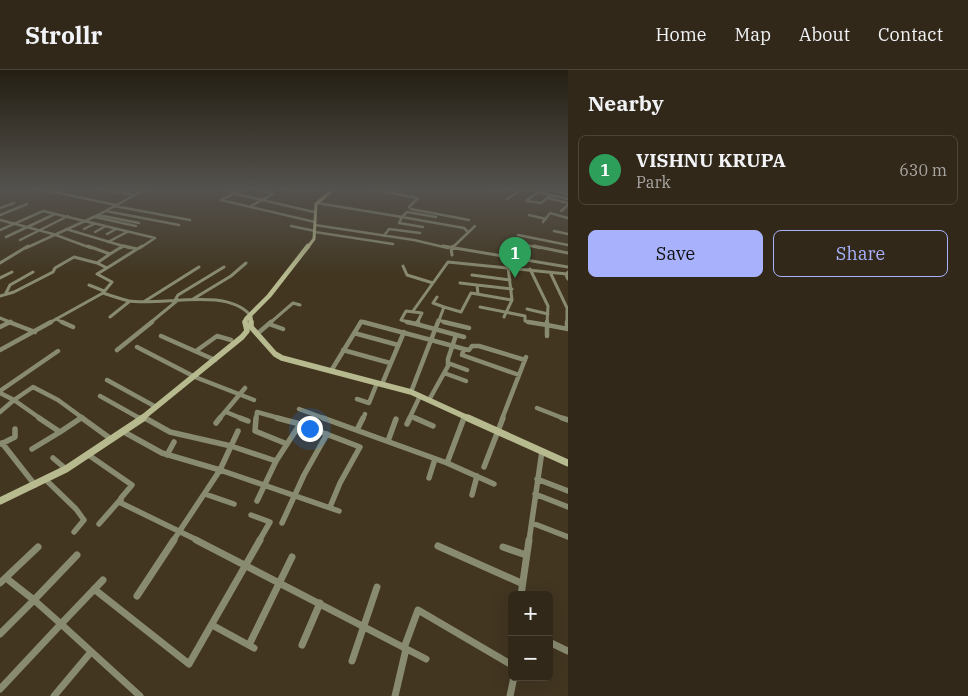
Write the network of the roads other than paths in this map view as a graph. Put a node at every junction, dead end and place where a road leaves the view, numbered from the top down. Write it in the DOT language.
graph roads {
  1 [pos="29,217"];
  2 [pos="49,217"];
  3 [pos="65,217"];
  4 [pos="71,217"];
  5 [pos="93,217"];
  6 [pos="94,217"];
  7 [pos="113,217"];
  8 [pos="142,217"];
  9 [pos="175,217"];
  10 [pos="286,217"];
  11 [pos="314,217"];
  12 [pos="402,217"];
  13 [pos="403,217"];
  14 [pos="456,217"];
  15 [pos="538,217"];
  16 [pos="546,219"];
  17 [pos="190,220"];
  18 [pos="469,220"];
  19 [pos="0,222"];
  20 [pos="83,222"];
  21 [pos="543,222"];
  22 [pos="399,223"];
  23 [pos="14,224"];
  24 [pos="94,224"];
  25 [pos="180,225"];
  26 [pos="104,226"];
  27 [pos="291,226"];
  28 [pos="475,226"];
  29 [pos="27,227"];
  30 [pos="315,227"];
  31 [pos="423,227"];
  32 [pos="66,229"];
  33 [pos="84,229"];
  34 [pos="116,229"];
  35 [pos="392,229"];
  36 [pos="0,230"];
  37 [pos="39,230"];
  38 [pos="554,231"];
  39 [pos="95,232"];
  40 [pos="127,232"];
  41 [pos="468,232"];
  42 [pos="420,233"];
  43 [pos="53,234"];
  44 [pos="107,234"];
  45 [pos="568,234"];
  46 [pos="384,235"];
  47 [pos="518,235"];
  48 [pos="6,237"];
  49 [pos="20,240"];
  50 [pos="108,242"];
  51 [pos="381,242"];
  52 [pos="458,242"];
  53 [pos="517,243"];
  54 [pos="393,244"];
  55 [pos="123,246"];
  56 [pos="568,246"];
  57 [pos="451,248"];
  58 [pos="137,250"];
  59 [pos="463,251"];
  60 [pos="568,253"];
  61 [pos="110,254"];
  62 [pos="452,255"];
  63 [pos="0,263"];
  64 [pos="97,263"];
  65 [pos="246,263"];
  66 [pos="403,266"];
  67 [pos="568,266"];
  68 [pos="199,267"];
  69 [pos="224,267"];
  70 [pos="508,267"];
  71 [pos="107,268"];
  72 [pos="530,269"];
  73 [pos="12,272"];
  74 [pos="33,272"];
  75 [pos="550,272"];
  76 [pos="472,275"];
  77 [pos="568,276"];
  78 [pos="0,278"];
  79 [pos="510,280"];
  80 [pos="460,282"];
  81 [pos="433,283"];
  82 [pos="89,285"];
  83 [pos="477,285"];
  84 [pos="512,289"];
  85 [pos="104,292"];
  86 [pos="6,293"];
  87 [pos="478,294"];
  88 [pos="0,296"];
  89 [pos="437,297"];
  90 [pos="177,300"];
  91 [pos="192,300"];
  92 [pos="512,300"];
  93 [pos="566,300"];
  94 [pos="130,301"];
  95 [pos="144,301"];
  96 [pos="300,305"];
  97 [pos="444,306"];
  98 [pos="480,307"];
  99 [pos="527,309"];
  100 [pos="568,310"];
  101 [pos="413,311"];
  102 [pos="507,311"];
  103 [pos="548,314"];
  104 [pos="250,315"];
  105 [pos="110,317"];
  106 [pos="504,317"];
  107 [pos="0,318"];
  108 [pos="56,319"];
  109 [pos="438,320"];
  110 [pos="11,321"];
  111 [pos="524,321"];
  112 [pos="269,324"];
  113 [pos="416,325"];
  114 [pos="547,325"];
  115 [pos="0,327"];
  116 [pos="73,327"];
  117 [pos="469,328"];
  118 [pos="523,328"];
  119 [pos="568,329"];
  120 [pos="283,330"];
  121 [pos="435,330"];
  122 [pos="35,332"];
  123 [pos="404,332"];
  124 [pos="354,333"];
  125 [pos="257,334"];
  126 [pos="456,335"];
  127 [pos="161,336"];
  128 [pos="547,336"];
  129 [pos="464,338"];
  130 [pos="230,340"];
  131 [pos="430,340"];
  132 [pos="398,345"];
  133 [pos="452,345"];
  134 [pos="138,347"];
  135 [pos="464,349"];
  136 [pos="0,350"];
  137 [pos="117,350"];
  138 [pos="343,350"];
  139 [pos="58,351"];
  140 [pos="196,351"];
  141 [pos="215,360"];
  142 [pos="448,362"];
  143 [pos="390,363"];
  144 [pos="467,370"];
  145 [pos="331,371"];
  146 [pos="444,374"];
  147 [pos="519,374"];
  148 [pos="195,377"];
  149 [pos="107,380"];
  150 [pos="466,381"];
  151 [pos="379,384"];
  152 [pos="245,388"];
  153 [pos="0,392"];
  154 [pos="411,392"];
  155 [pos="240,395"];
  156 [pos="100,396"];
  157 [pos="420,396"];
  158 [pos="357,399"];
  159 [pos="14,400"];
  160 [pos="254,400"];
  161 [pos="430,400"];
  162 [pos="156,407"];
  163 [pos="537,408"];
  164 [pos="299,409"];
  165 [pos="0,412"];
  166 [pos="226,412"];
  167 [pos="365,414"];
  168 [pos="411,416"];
  169 [pos="465,416"];
  170 [pos="82,417"];
  171 [pos="141,418"];
  172 [pos="396,419"];
  173 [pos="568,420"];
  174 [pos="248,421"];
  175 [pos="216,423"];
  176 [pos="300,424"];
  177 [pos="407,424"];
  178 [pos="433,426"];
  179 [pos="15,428"];
  180 [pos="357,430"];
  181 [pos="238,431"];
  182 [pos="60,432"];
  183 [pos="124,432"];
  184 [pos="499,432"];
  185 [pos="327,434"];
  186 [pos="113,440"];
  187 [pos="388,441"];
  188 [pos="174,442"];
  189 [pos="1,444"];
  190 [pos="287,444"];
  191 [pos="231,446"];
  192 [pos="32,449"];
  193 [pos="542,451"];
  194 [pos="167,454"];
  195 [pos="90,456"];
  196 [pos="53,458"];
  197 [pos="435,459"];
  198 [pos="276,461"];
  199 [pos="447,463"];
  200 [pos="568,463"];
  201 [pos="484,467"];
  202 [pos="67,470"];
  203 [pos="220,470"];
  204 [pos="477,476"];
  205 [pos="429,478"];
  206 [pos="537,479"];
  207 [pos="46,480"];
  208 [pos="494,484"];
  209 [pos="35,485"];
  210 [pos="264,485"];
  211 [pos="568,491"];
  212 [pos="205,494"];
  213 [pos="535,494"];
  214 [pos="295,495"];
  215 [pos="472,495"];
  216 [pos="120,500"];
  217 [pos="257,500"];
  218 [pos="0,501"];
  219 [pos="234,504"];
  220 [pos="568,507"];
  221 [pos="330,508"];
  222 [pos="339,510"];
  223 [pos="251,515"];
  224 [pos="532,523"];
  225 [pos="99,524"];
  226 [pos="282,524"];
  227 [pos="74,532"];
  228 [pos="181,532"];
  229 [pos="568,537"];
  230 [pos="438,546"];
  231 [pos="38,547"];
  232 [pos="503,548"];
  233 [pos="77,555"];
  234 [pos="526,555"];
  235 [pos="292,557"];
  236 [pos="245,565"];
  237 [pos="6,578"];
  238 [pos="103,580"];
  239 [pos="521,582"];
  240 [pos="0,583"];
  241 [pos="279,583"];
  242 [pos="378,587"];
  243 [pos="94,589"];
  244 [pos="521,591"];
  245 [pos="137,596"];
  246 [pos="34,600"];
  247 [pos="320,604"];
  248 [pos="61,624"];
  249 [pos="212,625"];
  250 [pos="364,626"];
  251 [pos="0,634"];
  252 [pos="553,644"];
  253 [pos="302,645"];
  254 [pos="405,648"];
  255 [pos="568,651"];
  256 [pos="91,652"];
  257 [pos="426,659"];
  258 [pos="352,661"];
  259 [pos="508,663"];
  260 [pos="513,681"];
  261 [pos="0,689"];
  262 [pos="54,696"];
  263 [pos="140,696"];
  264 [pos="395,696"];
  265 [pos="510,696"];
  1 -- 23 [label="street"];
  2 -- 29 [label="street"];
  3 -- 37 [label="street"];
  4 -- 20 [label="street"];
  5 -- 20 [label="street"];
  6 -- 7 [label="street"];
  8 -- 25 [label="street"];
  9 -- 17 [label="street"];
  10 -- 30 [label="street"];
  11 -- 30 [label="street"];
  12 -- 22 [label="street"];
  13 -- 41 [label="street"];
  14 -- 18 [label="street"];
  15 -- 16 [label="street"];
  16 -- 21 [label="street"];
  19 -- 23 [label="street"];
  20 -- 24 [label="street"];
  20 -- 32 [label="street"];
  22 -- 31 [label="street"];
  22 -- 35 [label="street"];
  23 -- 29 [label="street"];
  23 -- 36 [label="street"];
  24 -- 26 [label="street"];
  24 -- 33 [label="street"];
  26 -- 34 [label="street"];
  26 -- 39 [label="street"];
  27 -- 30 [label="street"];
  28 -- 41 [label="street"];
  29 -- 37 [label="street"];
  29 -- 48 [label="street"];
  30 -- 46 [label="street"];
  30 -- 51 [label="street"];
  30 -- 104 [label="street"];
  32 -- 43 [label="street"];
  32 -- 50 [label="street"];
  34 -- 40 [label="street"];
  34 -- 44 [label="street"];
  35 -- 42 [label="street"];
  35 -- 46 [label="street"];
  37 -- 43 [label="street"];
  37 -- 49 [label="street"];
  38 -- 45 [label="street"];
  40 -- 50 [label="street"];
  40 -- 58 [label="street"];
  41 -- 52 [label="street"];
  43 -- 61 [label="street"];
  43 -- 63 [label="street"];
  46 -- 51 [label="street"];
  46 -- 57 [label="street"];
  47 -- 56 [label="street"];
  50 -- 55 [label="street"];
  51 -- 54 [label="street"];
  52 -- 57 [label="street"];
  52 -- 59 [label="street"];
  53 -- 60 [label="street"];
  55 -- 58 [label="street"];
  55 -- 61 [label="street"];
  57 -- 59 [label="street"];
  57 -- 62 [label="street"];
  58 -- 71 [label="street"];
  59 -- 67 [label="street"];
  61 -- 64 [label="street"];
  64 -- 71 [label="street"];
  64 -- 86 [label="street"];
  65 -- 91 [label="street"];
  66 -- 81 [label="street"];
  68 -- 95 [label="street"];
  69 -- 90 [label="street"];
  70 -- 72 [label="street"];
  70 -- 79 [label="street"];
  70 -- 81 [label="street"];
  71 -- 85 [label="street"];
  72 -- 75 [label="street"];
  72 -- 103 [label="street"];
  73 -- 78 [label="street"];
  74 -- 86 [label="street"];
  75 -- 77 [label="street"];
  75 -- 93 [label="street"];
  76 -- 79 [label="street"];
  79 -- 84 [label="street"];
  80 -- 83 [label="street"];
  81 -- 101 [label="street"];
  82 -- 85 [label="street"];
  83 -- 84 [label="street"];
  83 -- 87 [label="street"];
  84 -- 92 [label="street"];
  85 -- 94 [label="street"];
  85 -- 108 [label="street"];
  86 -- 88 [label="street"];
  87 -- 92 [label="street"];
  87 -- 97 [label="street"];
  89 -- 97 [label="street"];
  90 -- 91 [label="street"];
  90 -- 95 [label="street"];
  90 -- 137 [label="street"];
  91 -- 104 [label="street"];
  92 -- 102 [label="street"];
  93 -- 100 [label="street"];
  94 -- 95 [label="street"];
  94 -- 105 [label="street"];
  96 -- 112 [label="street"];
  97 -- 109 [label="street"];
  98 -- 102 [label="street"];
  99 -- 103 [label="street"];
  100 -- 119 [label="street"];
  101 -- 113 [label="street"];
  101 -- 113 [label="street"];
  102 -- 106 [label="street"];
  102 -- 111 [label="street"];
  103 -- 114 [label="street"];
  104 -- 125 [label="street"];
  104 -- 141 [label="street"];
  107 -- 110 [label="street"];
  108 -- 116 [label="street"];
  108 -- 122 [label="street"];
  109 -- 117 [label="street"];
  109 -- 121 [label="street"];
  110 -- 115 [label="street"];
  110 -- 122 [label="street"];
  111 -- 114 [label="street"];
  111 -- 118 [label="street"];
  112 -- 120 [label="street"];
  112 -- 125 [label="street"];
  113 -- 121 [label="street"];
  114 -- 119 [label="street"];
  114 -- 128 [label="street"];
  121 -- 126 [label="street"];
  121 -- 131 [label="street"];
  122 -- 136 [label="street"];
  123 -- 124 [label="street"];
  123 -- 131 [label="street"];
  123 -- 132 [label="street"];
  124 -- 132 [label="street"];
  124 -- 138 [label="street"];
  125 -- 145 [label="street"];
  126 -- 129 [label="street"];
  126 -- 133 [label="street"];
  127 -- 140 [label="street"];
  130 -- 140 [label="street"];
  131 -- 133 [label="street"];
  131 -- 154 [label="street"];
  132 -- 143 [label="street"];
  133 -- 135 [label="street"];
  133 -- 142 [label="street"];
  134 -- 148 [label="street"];
  135 -- 147 [label="street"];
  135 -- 147 [label="street"];
  138 -- 143 [label="street"];
  138 -- 145 [label="street"];
  139 -- 153 [label="street"];
  140 -- 141 [label="street"];
  141 -- 148 [label="street"];
  142 -- 144 [label="street"];
  142 -- 146 [label="street"];
  143 -- 151 [label="street"];
  145 -- 151 [label="street"];
  146 -- 150 [label="street"];
  146 -- 161 [label="street"];
  147 -- 184 [label="street"];
  148 -- 155 [label="street"];
  148 -- 162 [label="street"];
  149 -- 162 [label="street"];
  151 -- 154 [label="street"];
  151 -- 158 [label="street"];
  152 -- 155 [label="street"];
  153 -- 159 [label="street"];
  154 -- 157 [label="street"];
  155 -- 160 [label="street"];
  155 -- 166 [label="street"];
  156 -- 171 [label="street"];
  157 -- 161 [label="street"];
  157 -- 168 [label="street"];
  159 -- 165 [label="street"];
  159 -- 170 [label="street"];
  159 -- 182 [label="street"];
  161 -- 169 [label="street"];
  162 -- 171 [label="street"];
  163 -- 173 [label="street"];
  164 -- 180 [label="street"];
  166 -- 174 [label="street"];
  166 -- 175 [label="street"];
  167 -- 180 [label="street"];
  168 -- 177 [label="street"];
  168 -- 178 [label="street"];
  169 -- 184 [label="street"];
  169 -- 199 [label="street"];
  170 -- 182 [label="street"];
  170 -- 186 [label="street"];
  171 -- 183 [label="street"];
  171 -- 191 [label="street"];
  172 -- 187 [label="street"];
  176 -- 185 [label="street"];
  176 -- 190 [label="street"];
  176 -- 190 [label="street"];
  179 -- 189 [label="street"];
  180 -- 187 [label="street"];
  181 -- 191 [label="street"];
  182 -- 192 [label="street"];
  183 -- 186 [label="street"];
  183 -- 194 [label="street"];
  184 -- 193 [label="street"];
  184 -- 201 [label="street"];
  185 -- 214 [label="street"];
  185 -- 221 [label="street"];
  186 -- 195 [label="street"];
  187 -- 197 [label="street"];
  188 -- 194 [label="street"];
  189 -- 209 [label="street"];
  190 -- 198 [label="street"];
  191 -- 198 [label="street"];
  191 -- 203 [label="street"];
  193 -- 200 [label="street"];
  193 -- 206 [label="street"];
  194 -- 203 [label="street"];
  195 -- 202 [label="street"];
  195 -- 216 [label="street"];
  196 -- 202 [label="street"];
  197 -- 199 [label="street"];
  197 -- 205 [label="street"];
  198 -- 210 [label="street"];
  199 -- 204 [label="street"];
  202 -- 207 [label="street"];
  203 -- 210 [label="street"];
  203 -- 212 [label="street"];
  204 -- 208 [label="street"];
  204 -- 215 [label="street"];
  206 -- 211 [label="street"];
  206 -- 213 [label="street"];
  207 -- 209 [label="street"];
  207 -- 227 [label="street"];
  209 -- 218 [label="street"];
  210 -- 214 [label="street"];
  210 -- 217 [label="street"];
  212 -- 219 [label="street"];
  212 -- 228 [label="street"];
  213 -- 220 [label="street"];
  213 -- 224 [label="street"];
  214 -- 221 [label="street"];
  214 -- 226 [label="street"];
  216 -- 225 [label="street"];
  216 -- 228 [label="street"];
  221 -- 222 [label="street"];
  223 -- 236 [label="street"];
  224 -- 229 [label="street"];
  224 -- 234 [label="street"];
  228 -- 236 [label="street"];
  228 -- 245 [label="street"];
  230 -- 239 [label="street"];
  231 -- 237 [label="street"];
  232 -- 234 [label="street"];
  233 -- 246 [label="street"];
  234 -- 239 [label="street"];
  235 -- 241 [label="street"];
  236 -- 241 [label="street"];
  236 -- 249 [label="street"];
  237 -- 240 [label="street"];
  237 -- 246 [label="street"];
  238 -- 243 [label="street"];
  239 -- 244 [label="street"];
  241 -- 247 [label="street"];
  241 -- 249 [label="street"];
  242 -- 250 [label="street"];
  243 -- 248 [label="street"];
  243 -- 249 [label="street"];
  246 -- 248 [label="street"];
  246 -- 251 [label="street"];
  247 -- 250 [label="street"];
  247 -- 253 [label="street"];
  248 -- 256 [label="street"];
  248 -- 261 [label="street"];
  250 -- 254 [label="street"];
  250 -- 258 [label="street"];
  252 -- 255 [label="street"];
  254 -- 257 [label="street"];
  254 -- 259 [label="street"];
  254 -- 264 [label="street"];
  256 -- 262 [label="street"];
  256 -- 263 [label="street"];
  260 -- 265 [label="street"];
}
